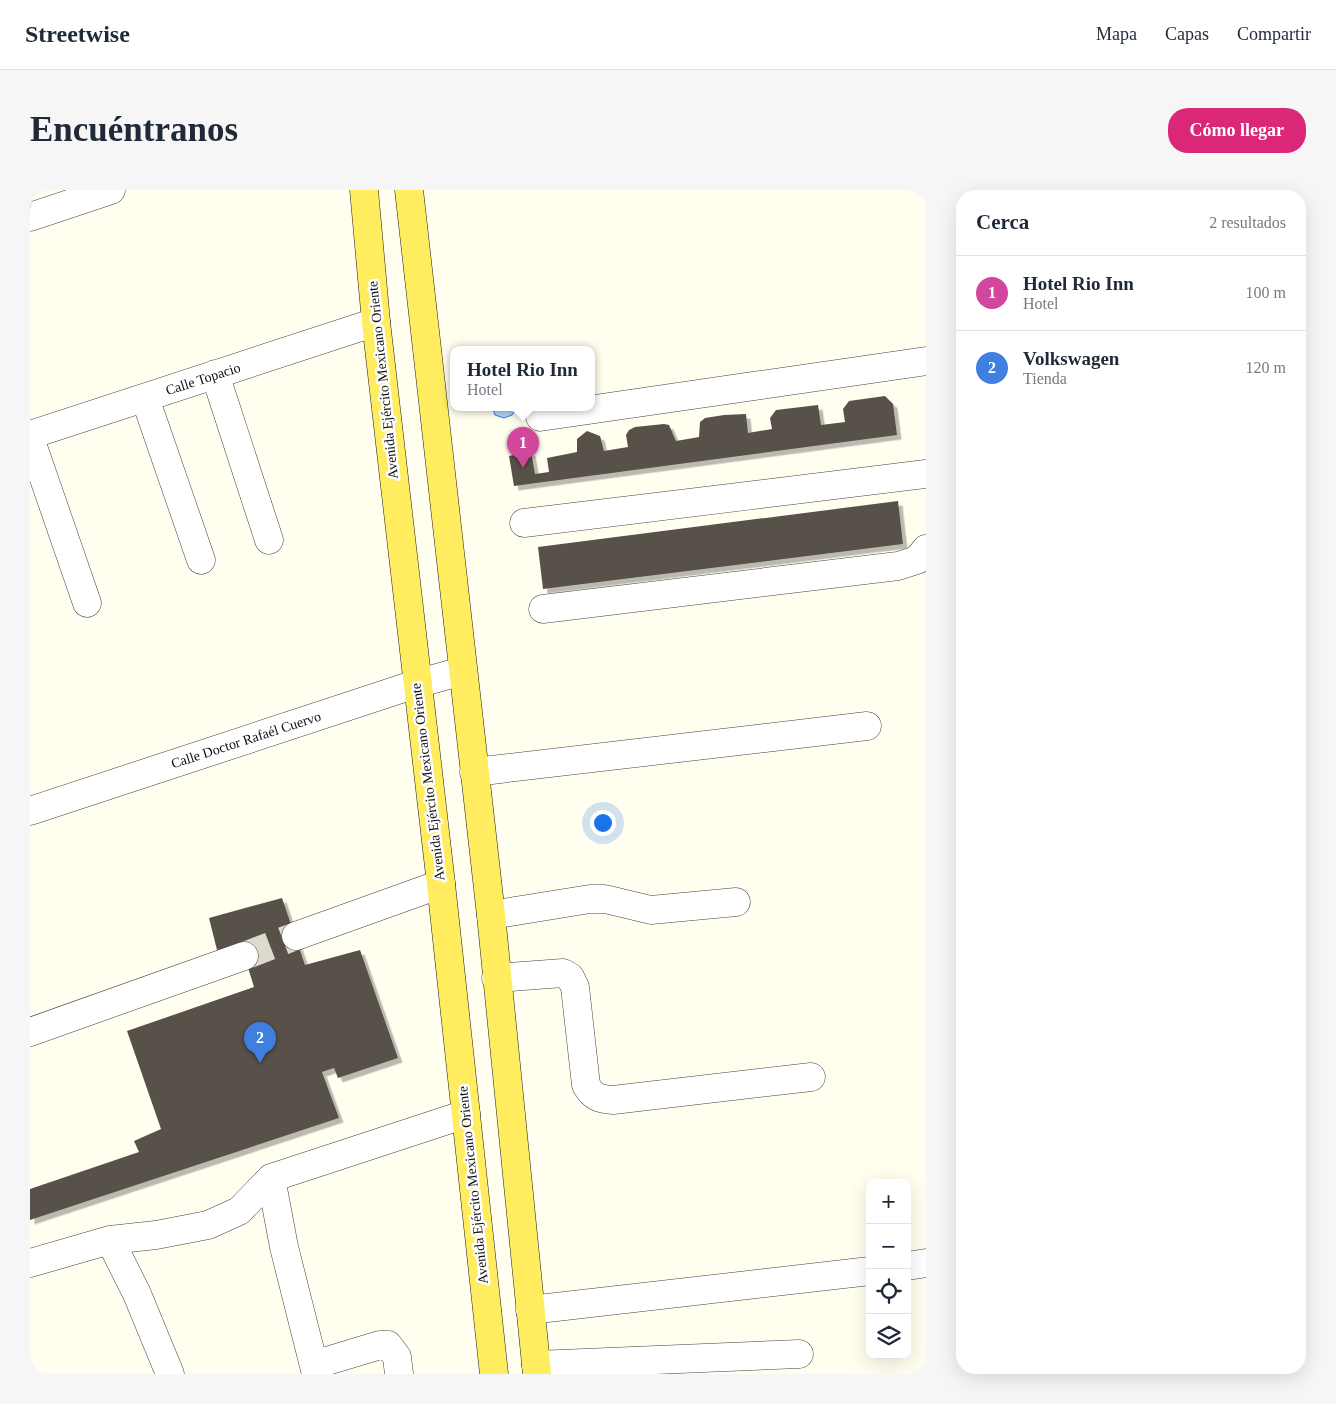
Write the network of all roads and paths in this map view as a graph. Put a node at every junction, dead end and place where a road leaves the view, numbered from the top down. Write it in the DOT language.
graph roads {
  1 [pos="111,190"];
  2 [pos="364,190"];
  3 [pos="409,190"];
  4 [pos="30,217"];
  5 [pos="376,322"];
  6 [pos="926,361"];
  7 [pos="215,374"];
  8 [pos="145,398"];
  9 [pos="595,409"];
  10 [pos="581,411"];
  11 [pos="540,417"];
  12 [pos="30,436"];
  13 [pos="926,474"];
  14 [pos="524,523"];
  15 [pos="269,540"];
  16 [pos="926,549"];
  17 [pos="201,560"];
  18 [pos="87,603"];
  19 [pos="543,610"];
  20 [pos="462,671"];
  21 [pos="416,684"];
  22 [pos="867,726"];
  23 [pos="474,772"];
  24 [pos="30,811"];
  25 [pos="441,884"];
  26 [pos="736,902"];
  27 [pos="491,915"];
  28 [pos="296,936"];
  29 [pos="244,956"];
  30 [pos="496,978"];
  31 [pos="30,1032"];
  32 [pos="811,1077"];
  33 [pos="466,1114"];
  34 [pos="272,1178"];
  35 [pos="110,1240"];
  36 [pos="30,1263"];
  37 [pos="926,1264"];
  38 [pos="911,1266"];
  39 [pos="866,1271"];
  40 [pos="530,1310"];
  41 [pos="799,1354"];
  42 [pos="315,1370"];
  43 [pos="536,1370"];
  44 [pos="170,1374"];
  45 [pos="399,1374"];
  46 [pos="494,1374"];
  1 -- 4 [label="street"];
  2 -- 5 [label="main road, Avenida Ejército Mexicano Oriente"];
  3 -- 20 [label="main road"];
  5 -- 7 [label="street, Calle Topacio"];
  5 -- 21 [label="main road, Avenida Ejército Mexicano Oriente"];
  6 -- 9 [label="street"];
  7 -- 8 [label="street, Calle Topacio"];
  7 -- 15 [label="street"];
  8 -- 12 [label="street, Calle Topacio"];
  8 -- 17 [label="street"];
  10 -- 11 [label="street"];
  12 -- 18 [label="street"];
  13 -- 14 [label="street"];
  16 -- 19 [label="street"];
  20 -- 21 [label="street, Calle Doctor Rafaél Cuervo"];
  20 -- 23 [label="main road"];
  21 -- 24 [label="street, Calle Doctor Rafaél Cuervo"];
  21 -- 25 [label="main road, Avenida Ejército Mexicano Oriente"];
  22 -- 23 [label="street"];
  23 -- 27 [label="main road"];
  25 -- 28 [label="street"];
  25 -- 33 [label="main road, Avenida Ejército Mexicano Oriente"];
  26 -- 27 [label="street"];
  27 -- 30 [label="main road"];
  29 -- 31 [label="street"];
  30 -- 32 [label="street"];
  30 -- 40 [label="main road"];
  33 -- 34 [label="street"];
  33 -- 46 [label="main road, Avenida Ejército Mexicano Oriente"];
  34 -- 35 [label="street"];
  34 -- 42 [label="street"];
  35 -- 36 [label="street"];
  35 -- 44 [label="street"];
  37 -- 38 [label="street"];
  39 -- 40 [label="street"];
  40 -- 43 [label="main road"];
  41 -- 43 [label="street"];
  42 -- 45 [label="street"];
}
